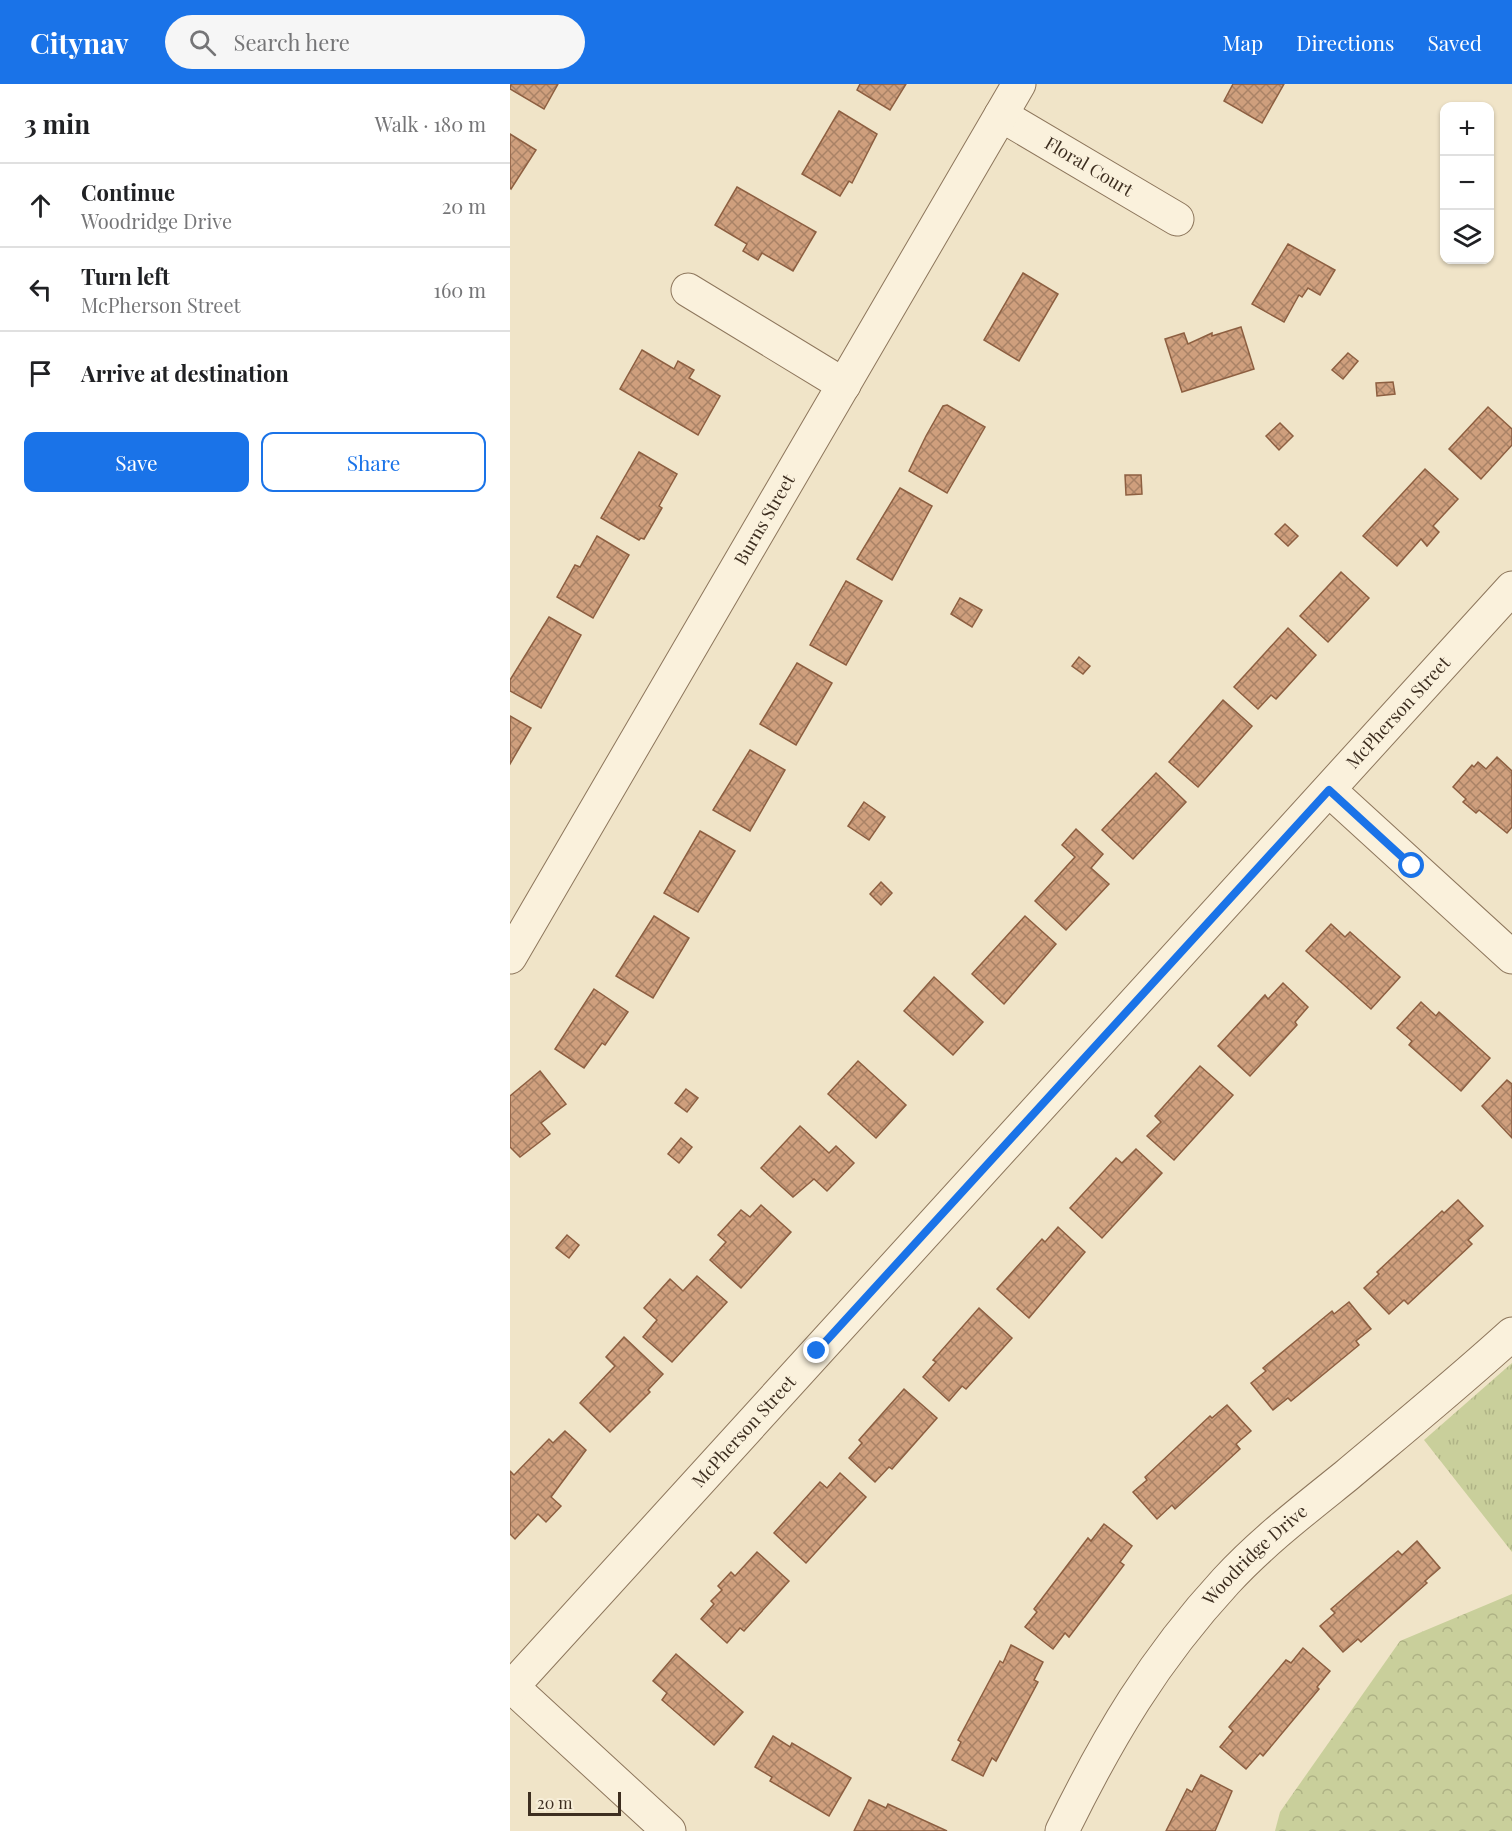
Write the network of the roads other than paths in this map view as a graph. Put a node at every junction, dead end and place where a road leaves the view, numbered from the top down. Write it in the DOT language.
graph roads {
  1 [pos="1019,84"];
  2 [pos="1001,115"];
  3 [pos="1177,219"];
  4 [pos="687,290"];
  5 [pos="844,385"];
  6 [pos="1512,588"];
  7 [pos="1329,790"];
  8 [pos="510,957"];
  9 [pos="1512,957"];
  10 [pos="1512,1334"];
  11 [pos="511,1687"];
  12 [pos="669,1831"];
  13 [pos="1062,1831"];
  1 -- 2 [label="street, Burns Street"];
  2 -- 3 [label="street, Floral Court"];
  2 -- 5 [label="street, Burns Street"];
  4 -- 5 [label="street"];
  5 -- 8 [label="street, Burns Street"];
  6 -- 7 [label="street, McPherson Street"];
  7 -- 9 [label="street"];
  7 -- 11 [label="street, McPherson Street"];
  10 -- 13 [label="street, Woodridge Drive"];
  11 -- 12 [label="street"];
}
